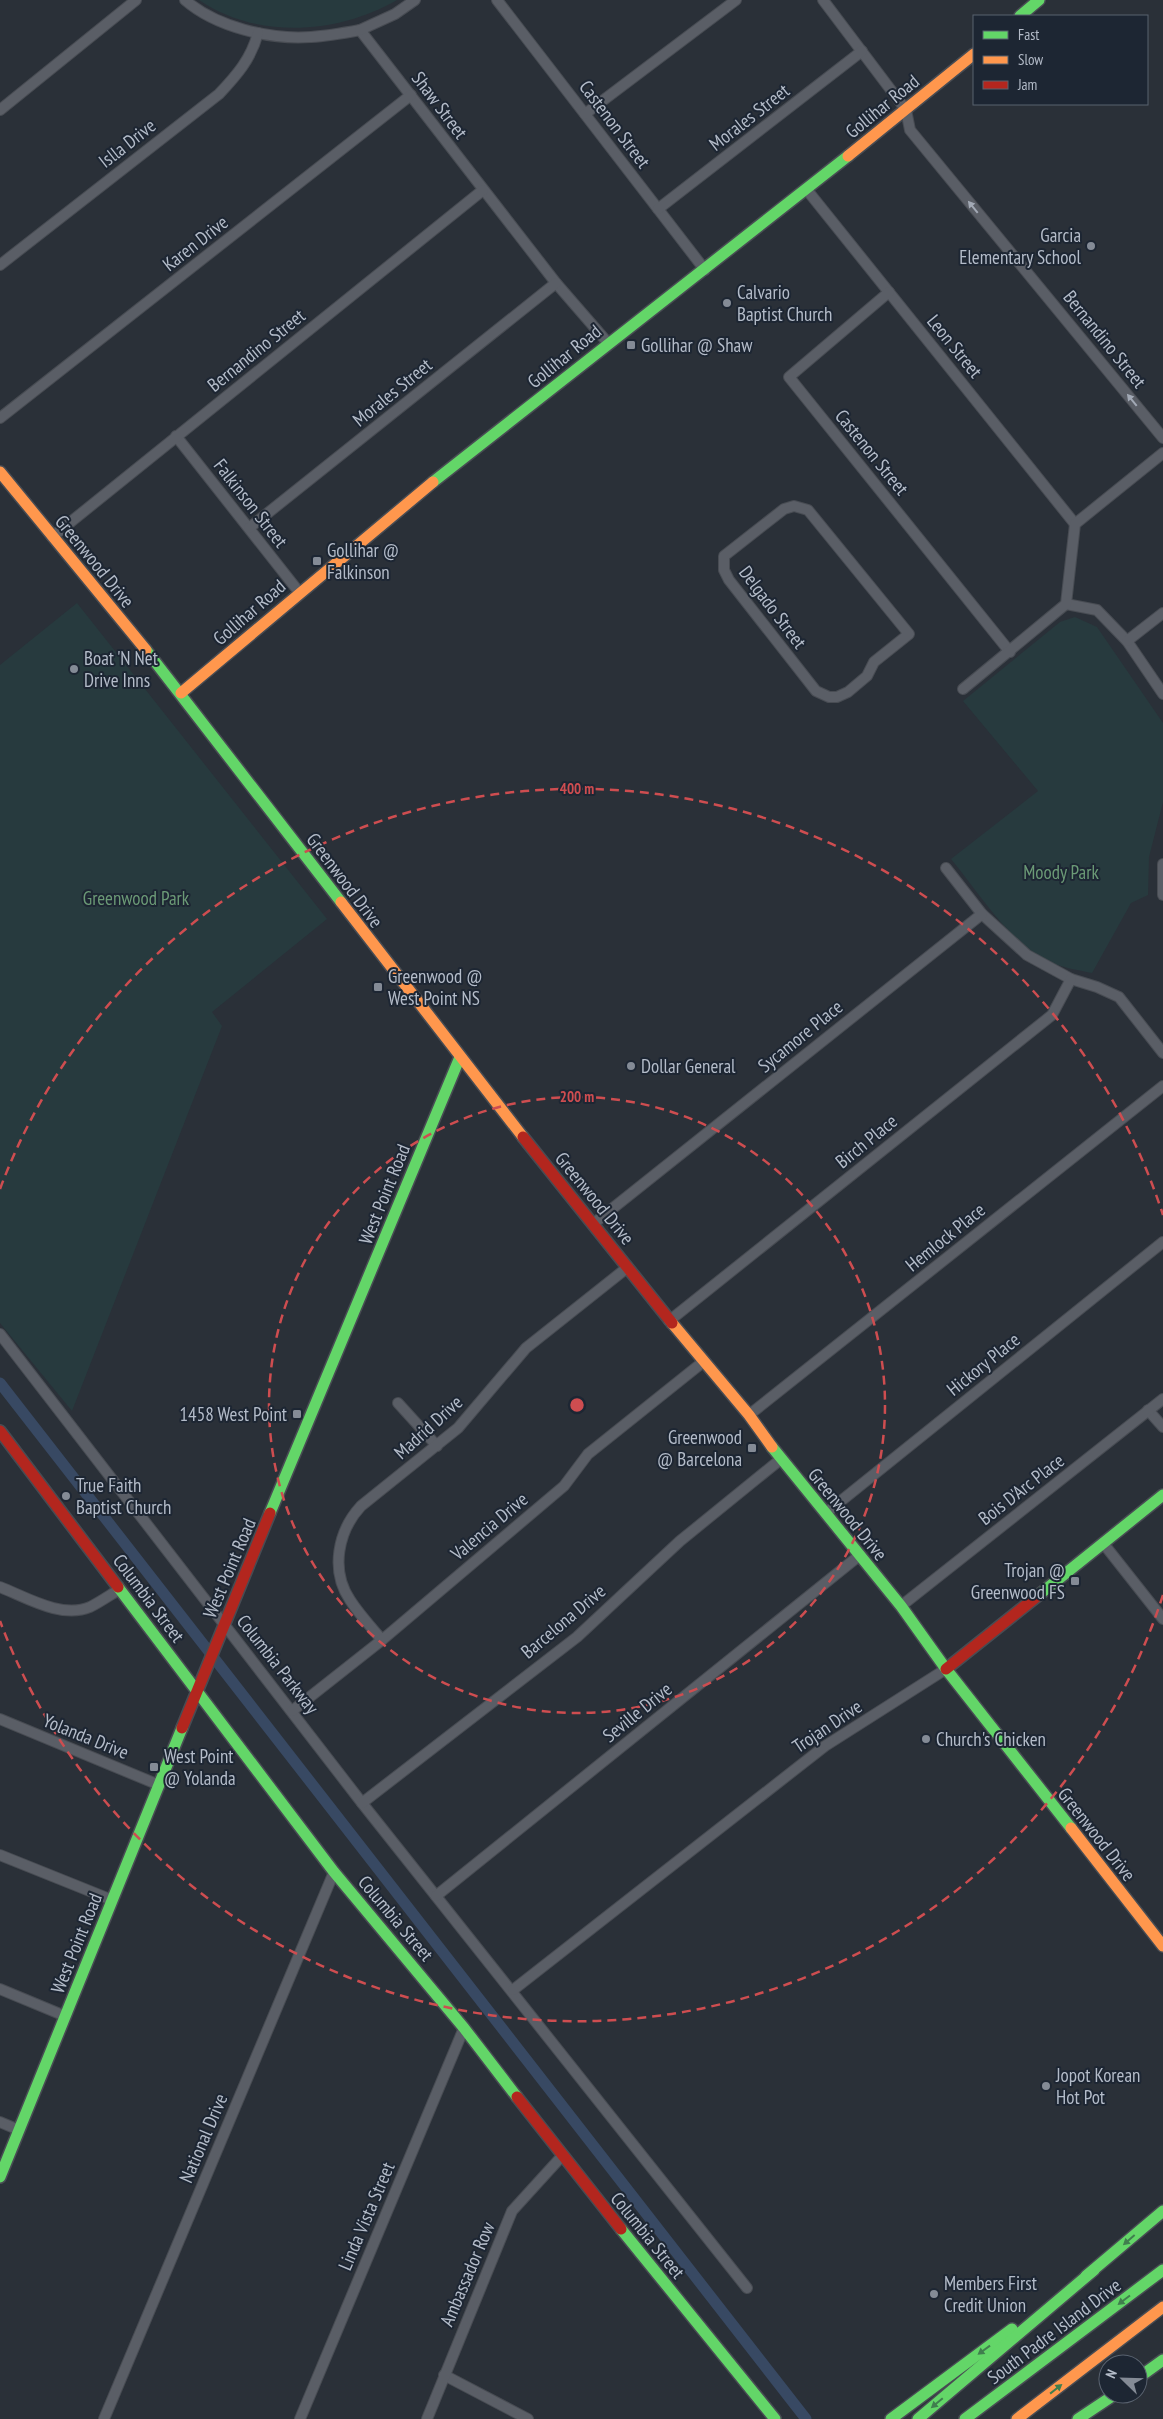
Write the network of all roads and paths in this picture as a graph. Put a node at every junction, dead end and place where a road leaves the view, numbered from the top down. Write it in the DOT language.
graph roads {
  1 [pos="136,0"];
  2 [pos="185,0"];
  3 [pos="415,0"];
  4 [pos="498,0"];
  5 [pos="736,0"];
  6 [pos="824,0"];
  7 [pos="1039,0"];
  8 [pos="1021,15"];
  9 [pos="360,30"];
  10 [pos="258,34"];
  11 [pos="862,51"];
  12 [pos="973,55"];
  13 [pos="411,95"];
  14 [pos="0,110"];
  15 [pos="906,110"];
  16 [pos="585,114"];
  17 [pos="483,190"];
  18 [pos="807,190"];
  19 [pos="658,209"];
  20 [pos="0,265"];
  21 [pos="705,270"];
  22 [pos="556,283"];
  23 [pos="889,292"];
  24 [pos="608,343"];
  25 [pos="0,418"];
  26 [pos="176,436"];
  27 [pos="1163,438"];
  28 [pos="1163,453"];
  29 [pos="0,472"];
  30 [pos="1076,524"];
  31 [pos="249,528"];
  32 [pos="52,537"];
  33 [pos="299,592"];
  34 [pos="1066,604"];
  35 [pos="1163,612"];
  36 [pos="909,634"];
  37 [pos="1127,641"];
  38 [pos="1010,652"];
  39 [pos="963,689"];
  40 [pos="181,693"];
  41 [pos="1163,694"];
  42 [pos="1163,864"];
  43 [pos="946,868"];
  44 [pos="1163,895"];
  45 [pos="982,914"];
  46 [pos="1071,979"];
  47 [pos="1163,1053"];
  48 [pos="460,1057"];
  49 [pos="1163,1086"];
  50 [pos="593,1224"];
  51 [pos="1163,1242"];
  52 [pos="628,1267"];
  53 [pos="669,1321"];
  54 [pos="0,1334"];
  55 [pos="702,1362"];
  56 [pos="1163,1399"];
  57 [pos="398,1402"];
  58 [pos="1148,1410"];
  59 [pos="749,1415"];
  60 [pos="1163,1427"];
  61 [pos="0,1431"];
  62 [pos="437,1446"];
  63 [pos="781,1459"];
  64 [pos="1163,1495"];
  65 [pos="826,1513"];
  66 [pos="1103,1543"];
  67 [pos="860,1555"];
  68 [pos="0,1587"];
  69 [pos="120,1589"];
  70 [pos="901,1606"];
  71 [pos="1163,1619"];
  72 [pos="224,1624"];
  73 [pos="382,1640"];
  74 [pos="946,1669"];
  75 [pos="197,1692"];
  76 [pos="292,1710"];
  77 [pos="0,1719"];
  78 [pos="159,1785"];
  79 [pos="362,1803"];
  80 [pos="0,1855"];
  81 [pos="334,1872"];
  82 [pos="436,1896"];
  83 [pos="112,1900"];
  84 [pos="1163,1946"];
  85 [pos="0,1989"];
  86 [pos="513,1990"];
  87 [pos="66,2016"];
  88 [pos="464,2028"];
  89 [pos="0,2122"];
  90 [pos="19,2130"];
  91 [pos="562,2156"];
  92 [pos="0,2177"];
  93 [pos="1163,2211"];
  94 [pos="1094,2270"];
  95 [pos="1163,2270"];
  96 [pos="747,2288"];
  97 [pos="1163,2307"];
  98 [pos="1163,2360"];
  99 [pos="1148,2371"];
  100 [pos="444,2375"];
  101 [pos="1100,2404"];
  102 [pos="1103,2404"];
  103 [pos="104,2419"];
  104 [pos="300,2419"];
  105 [pos="427,2419"];
  106 [pos="528,2419"];
  107 [pos="775,2419"];
  108 [pos="891,2419"];
  109 [pos="918,2419"];
  110 [pos="966,2419"];
  111 [pos="1017,2419"];
  112 [pos="1078,2419"];
  113 [pos="1084,2419"];
  1 -- 14 [label="street"];
  2 -- 10 [label="street"];
  3 -- 9 [label="street"];
  4 -- 16 [label="street, Castenon Street"];
  5 -- 16 [label="street"];
  6 -- 11 [label="street, Bernandino Street"];
  7 -- 8 [label="main road"];
  9 -- 10 [label="street"];
  9 -- 13 [label="street, Shaw Street"];
  10 -- 20 [label="street, Islla Drive"];
  11 -- 15 [label="street, Bernandino Street"];
  11 -- 19 [label="street, Morales Street"];
  12 -- 15 [label="main road, Gollihar Road"];
  13 -- 17 [label="street, Shaw Street"];
  13 -- 25 [label="street, Karen Drive"];
  15 -- 18 [label="main road, Gollihar Road"];
  27 -- 15 [label="street, Bernandino Street, one-way"];
  16 -- 19 [label="street, Castenon Street"];
  17 -- 22 [label="street, Shaw Street"];
  17 -- 26 [label="street, Bernandino Street"];
  18 -- 21 [label="main road, Gollihar Road"];
  18 -- 23 [label="street, Leon Street"];
  19 -- 21 [label="street, Castenon Street"];
  21 -- 24 [label="main road, Gollihar Road"];
  22 -- 24 [label="street, Shaw Street"];
  22 -- 31 [label="street, Morales Street"];
  23 -- 30 [label="street, Leon Street"];
  23 -- 38 [label="street, Castenon Street"];
  24 -- 33 [label="main road, Gollihar Road"];
  26 -- 31 [label="street, Falkinson Street"];
  26 -- 32 [label="street, Bernandino Street"];
  28 -- 30 [label="street"];
  29 -- 32 [label="main road, Greenwood Drive"];
  30 -- 34 [label="street"];
  31 -- 33 [label="street, Falkinson Street"];
  32 -- 40 [label="main road, Greenwood Drive"];
  33 -- 40 [label="main road, Gollihar Road"];
  34 -- 37 [label="street"];
  34 -- 38 [label="street"];
  35 -- 37 [label="street"];
  36 -- 36 [label="street, Delgado Street"];
  37 -- 41 [label="street"];
  38 -- 39 [label="street"];
  40 -- 48 [label="main road, Greenwood Drive"];
  42 -- 44 [label="street"];
  43 -- 45 [label="street"];
  45 -- 46 [label="street"];
  45 -- 50 [label="street, Sycamore Place"];
  46 -- 47 [label="street"];
  46 -- 53 [label="street, Birch Place"];
  48 -- 50 [label="main road, Greenwood Drive"];
  48 -- 72 [label="main road, West Point Road"];
  49 -- 59 [label="street, Hemlock Place"];
  50 -- 52 [label="main road, Greenwood Drive"];
  51 -- 65 [label="street, Hickory Place"];
  52 -- 53 [label="main road, Greenwood Drive"];
  52 -- 62 [label="street, Madrid Drive"];
  53 -- 55 [label="main road, Greenwood Drive"];
  54 -- 72 [label="street, Columbia Parkway"];
  55 -- 59 [label="main road, Greenwood Drive"];
  55 -- 73 [label="street, Valencia Drive"];
  56 -- 58 [label="street, Bois D'Arc Place"];
  57 -- 62 [label="street"];
  58 -- 60 [label="street"];
  58 -- 70 [label="street, Bois D'Arc Place"];
  59 -- 63 [label="main road, Greenwood Drive"];
  61 -- 69 [label="main road, Columbia Street"];
  62 -- 73 [label="street, Madrid Drive"];
  63 -- 65 [label="main road, Greenwood Drive"];
  63 -- 79 [label="street, Barcelona Drive"];
  64 -- 66 [label="main road, Trojan Drive"];
  65 -- 67 [label="main road, Greenwood Drive"];
  66 -- 71 [label="street"];
  66 -- 74 [label="main road, Trojan Drive"];
  67 -- 70 [label="main road, Greenwood Drive"];
  67 -- 82 [label="street, Seville Drive"];
  68 -- 69 [label="street"];
  69 -- 75 [label="main road, Columbia Street"];
  70 -- 74 [label="main road, Greenwood Drive"];
  72 -- 75 [label="main road, West Point Road"];
  72 -- 76 [label="street, Columbia Parkway"];
  73 -- 76 [label="street, Valencia Drive"];
  74 -- 84 [label="main road, Greenwood Drive"];
  74 -- 86 [label="street, Trojan Drive"];
  75 -- 78 [label="main road, West Point Road"];
  75 -- 81 [label="main road, Columbia Street"];
  76 -- 79 [label="street, Columbia Parkway"];
  77 -- 78 [label="street, Yolanda Drive"];
  78 -- 83 [label="main road, West Point Road"];
  79 -- 82 [label="street, Columbia Parkway"];
  80 -- 83 [label="street"];
  81 -- 88 [label="main road, Columbia Street"];
  81 -- 103 [label="street, National Drive"];
  82 -- 86 [label="street, Columbia Parkway"];
  83 -- 87 [label="main road, West Point Road"];
  85 -- 87 [label="street"];
  86 -- 96 [label="street, Columbia Parkway"];
  87 -- 90 [label="main road, West Point Road"];
  88 -- 91 [label="main road, Columbia Street"];
  88 -- 104 [label="street, Linda Vista Street"];
  89 -- 90 [label="street"];
  90 -- 92 [label="main road, West Point Road"];
  91 -- 100 [label="street, Ambassador Row"];
  91 -- 107 [label="main road, Columbia Street"];
  93 -- 94 [label="main road, one-way"];
  94 -- 108 [label="main road, one-way"];
  94 -- 109 [label="main road, one-way"];
  95 -- 110 [label="main road, South Padre Island Drive, one-way"];
  111 -- 97 [label="main road, one-way"];
  98 -- 99 [label="main road"];
  100 -- 105 [label="street, Ambassador Row"];
  100 -- 106 [label="street"];
  101 -- 112 [label="main road"];
  102 -- 113 [label="main road"];
}
